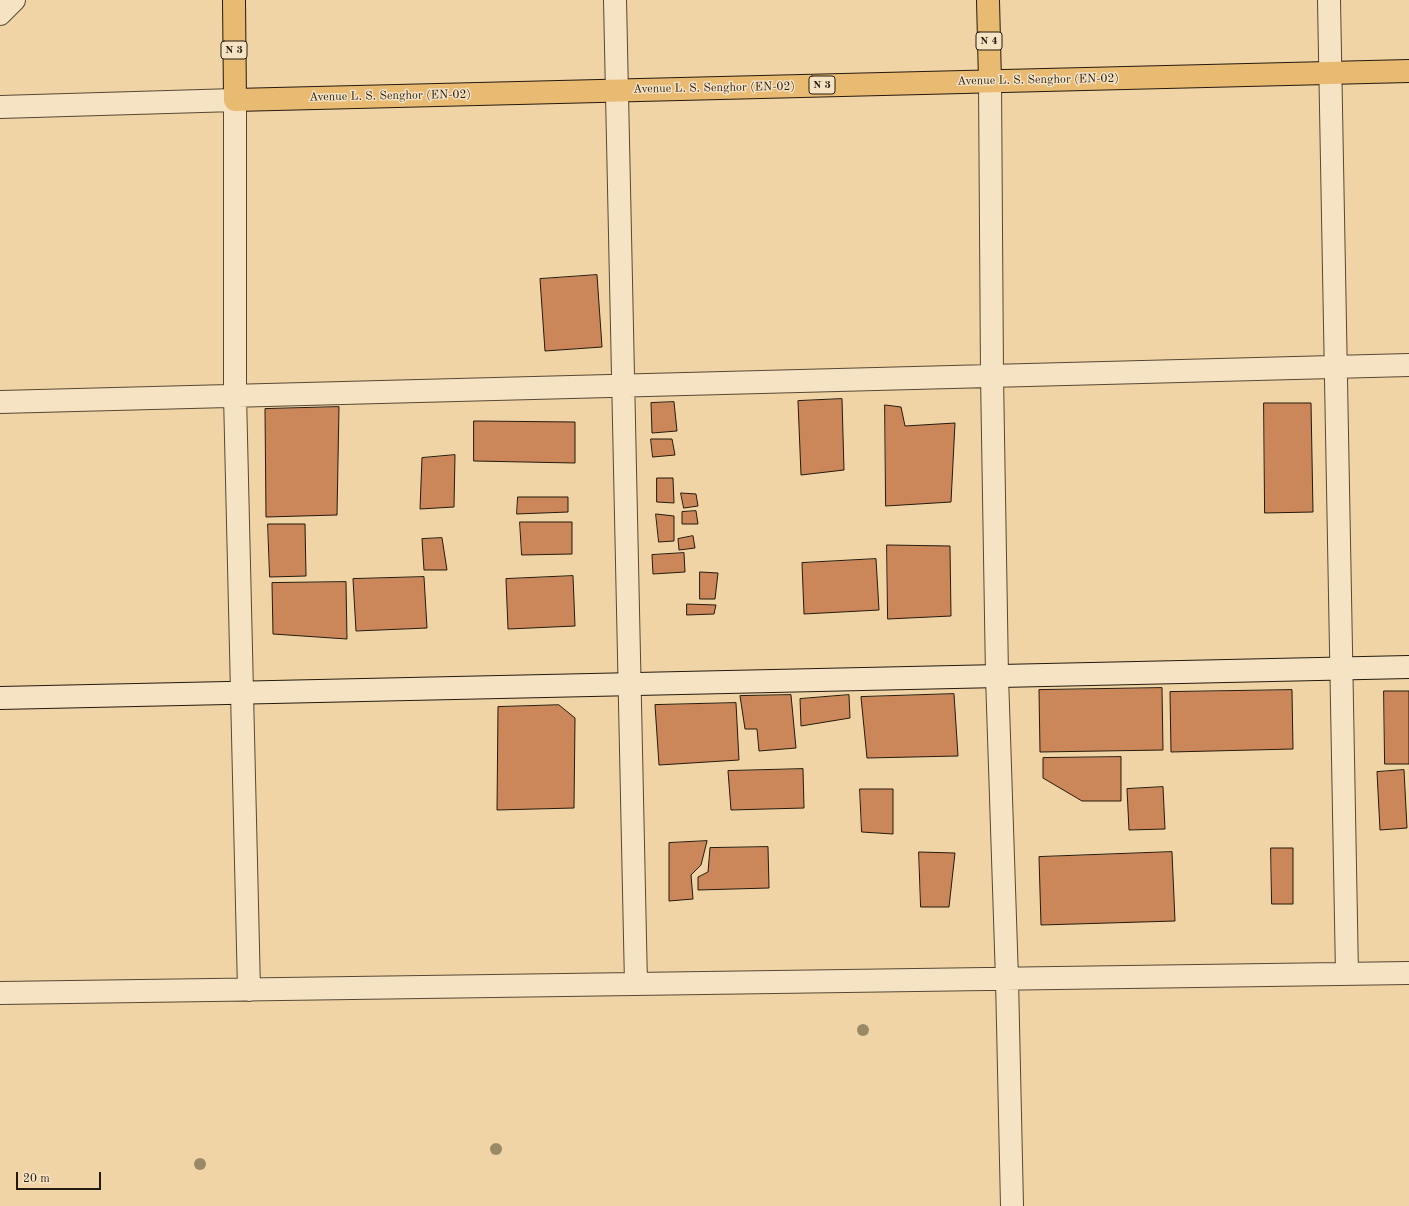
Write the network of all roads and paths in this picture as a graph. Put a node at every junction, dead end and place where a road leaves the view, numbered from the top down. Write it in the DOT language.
graph roads {
  1 [pos="14,0"];
  2 [pos="234,0"];
  3 [pos="615,0"];
  4 [pos="988,0"];
  5 [pos="1329,0"];
  6 [pos="0,14"];
  7 [pos="1409,71"];
  8 [pos="1331,73"];
  9 [pos="990,81"];
  10 [pos="617,91"];
  11 [pos="235,100"];
  12 [pos="0,107"];
  13 [pos="1409,365"];
  14 [pos="1336,366"];
  15 [pos="992,376"];
  16 [pos="623,386"];
  17 [pos="235,396"];
  18 [pos="0,402"];
  19 [pos="1409,667"];
  20 [pos="1341,668"];
  21 [pos="998,676"];
  22 [pos="630,684"];
  23 [pos="242,692"];
  24 [pos="0,698"];
  25 [pos="1409,973"];
  26 [pos="1347,974"];
  27 [pos="1007,979"];
  28 [pos="636,984"];
  29 [pos="249,990"];
  30 [pos="0,993"];
  31 [pos="1012,1206"];
  1 -- 6 [label="street"];
  2 -- 11 [label="main road, N 3"];
  3 -- 10 [label="street"];
  4 -- 9 [label="main road, N 4"];
  5 -- 8 [label="street"];
  7 -- 8 [label="main road, Avenue L. S. Senghor (EN-02) / N 3"];
  8 -- 9 [label="main road, Avenue L. S. Senghor (EN-02) / N 3"];
  8 -- 14 [label="street"];
  9 -- 10 [label="main road, Avenue L. S. Senghor (EN-02) / N 3"];
  9 -- 15 [label="street"];
  10 -- 11 [label="main road, Avenue L. S. Senghor (EN-02) / N 3"];
  10 -- 16 [label="street"];
  11 -- 12 [label="street"];
  11 -- 17 [label="street"];
  13 -- 14 [label="street"];
  14 -- 15 [label="street"];
  14 -- 20 [label="street"];
  15 -- 16 [label="street"];
  15 -- 21 [label="street"];
  16 -- 17 [label="street"];
  16 -- 22 [label="street"];
  17 -- 18 [label="street"];
  17 -- 23 [label="street"];
  19 -- 20 [label="street"];
  20 -- 21 [label="street"];
  20 -- 26 [label="street"];
  21 -- 22 [label="street"];
  21 -- 27 [label="street"];
  22 -- 23 [label="street"];
  22 -- 28 [label="street"];
  23 -- 24 [label="street"];
  23 -- 29 [label="street"];
  25 -- 26 [label="street"];
  26 -- 27 [label="street"];
  27 -- 28 [label="street"];
  27 -- 31 [label="street"];
  28 -- 29 [label="street"];
  29 -- 30 [label="street"];
}
